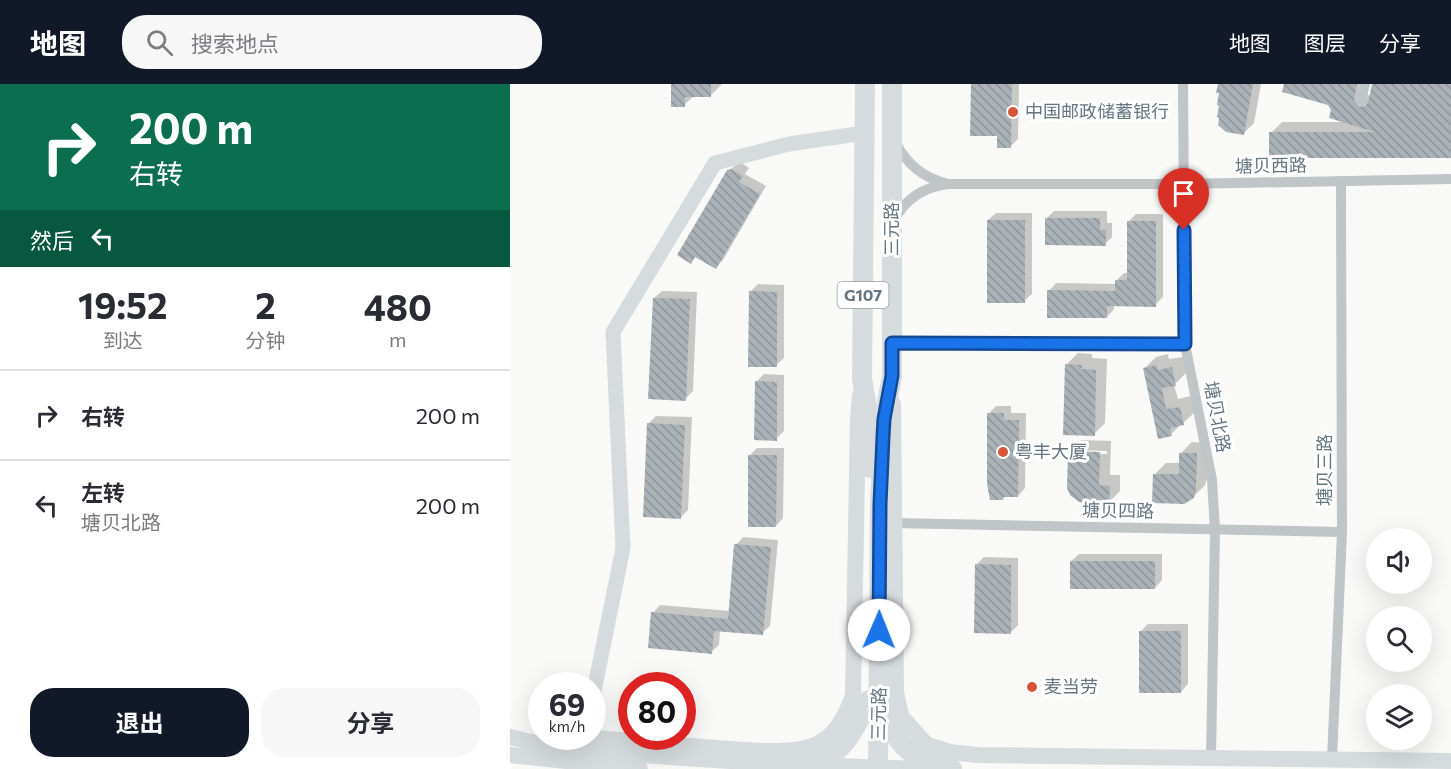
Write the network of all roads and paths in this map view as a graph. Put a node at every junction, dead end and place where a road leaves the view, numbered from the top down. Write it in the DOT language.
graph roads {
  1 [pos="865,84"];
  2 [pos="892,84"];
  3 [pos="1183,84"];
  4 [pos="1365,84"];
  5 [pos="1360,100"];
  6 [pos="864,133"];
  7 [pos="892,133"];
  8 [pos="1451,179"];
  9 [pos="1341,181"];
  10 [pos="948,183"];
  11 [pos="1183,184"];
  12 [pos="892,225"];
  13 [pos="892,343"];
  14 [pos="1185,344"];
  15 [pos="892,376"];
  16 [pos="862,379"];
  17 [pos="875,505"];
  18 [pos="894,523"];
  19 [pos="1215,530"];
  20 [pos="1342,532"];
  21 [pos="598,672"];
  22 [pos="874,698"];
  23 [pos="913,731"];
  24 [pos="833,732"];
  25 [pos="510,735"];
  26 [pos="528,737"];
  27 [pos="606,739"];
  28 [pos="600,750"];
  29 [pos="510,755"];
  30 [pos="1211,757"];
  31 [pos="1332,759"];
  32 [pos="1451,761"];
  33 [pos="802,767"];
  34 [pos="873,768"];
  35 [pos="640,769"];
  36 [pos="922,769"];
  37 [pos="937,769"];
  38 [pos="952,769"];
  1 -- 6 [label="highway, 三元路 / G107"];
  2 -- 7 [label="highway, 三元路 / G107"];
  3 -- 11 [label="street, 塘贝北路"];
  4 -- 5 [label="street"];
  6 -- 16 [label="highway, 三元路 / G107"];
  6 -- 21 [label="street"];
  7 -- 10 [label="street"];
  7 -- 12 [label="highway, 三元路 / G107"];
  8 -- 9 [label="street, 塘贝西路"];
  9 -- 11 [label="street, 塘贝西路"];
  9 -- 20 [label="street, 塘贝三路"];
  10 -- 11 [label="street, 塘贝西路"];
  10 -- 12 [label="street"];
  11 -- 14 [label="street, 塘贝北路"];
  12 -- 13 [label="highway, 三元路 / G107"];
  13 -- 14 [label="street"];
  13 -- 15 [label="highway, 三元路 / G107"];
  14 -- 19 [label="street, 塘贝北路"];
  15 -- 17 [label="highway, 三元路 / G107"];
  15 -- 18 [label="main road"];
  16 -- 17 [label="highway, 三元路 / G107"];
  16 -- 24 [label="main road"];
  17 -- 22 [label="highway, 三元路 / G107"];
  18 -- 19 [label="street, 塘贝四路"];
  18 -- 23 [label="main road"];
  19 -- 20 [label="street, 塘贝四路"];
  19 -- 30 [label="street, 塘贝北路"];
  20 -- 31 [label="street, 塘贝三路"];
  22 -- 33 [label="highway"];
  22 -- 34 [label="highway, 三元路 / G107"];
  22 -- 38 [label="highway"];
  23 -- 24 [label="main road"];
  23 -- 30 [label="main road"];
  23 -- 37 [label="main road"];
  24 -- 27 [label="main road"];
  24 -- 33 [label="main road"];
  25 -- 26 [label="main road"];
  28 -- 33 [label="main road"];
  29 -- 35 [label="main road"];
  30 -- 31 [label="main road"];
  31 -- 32 [label="main road"];
  33 -- 34 [label="main road"];
  34 -- 36 [label="main road"];
}
